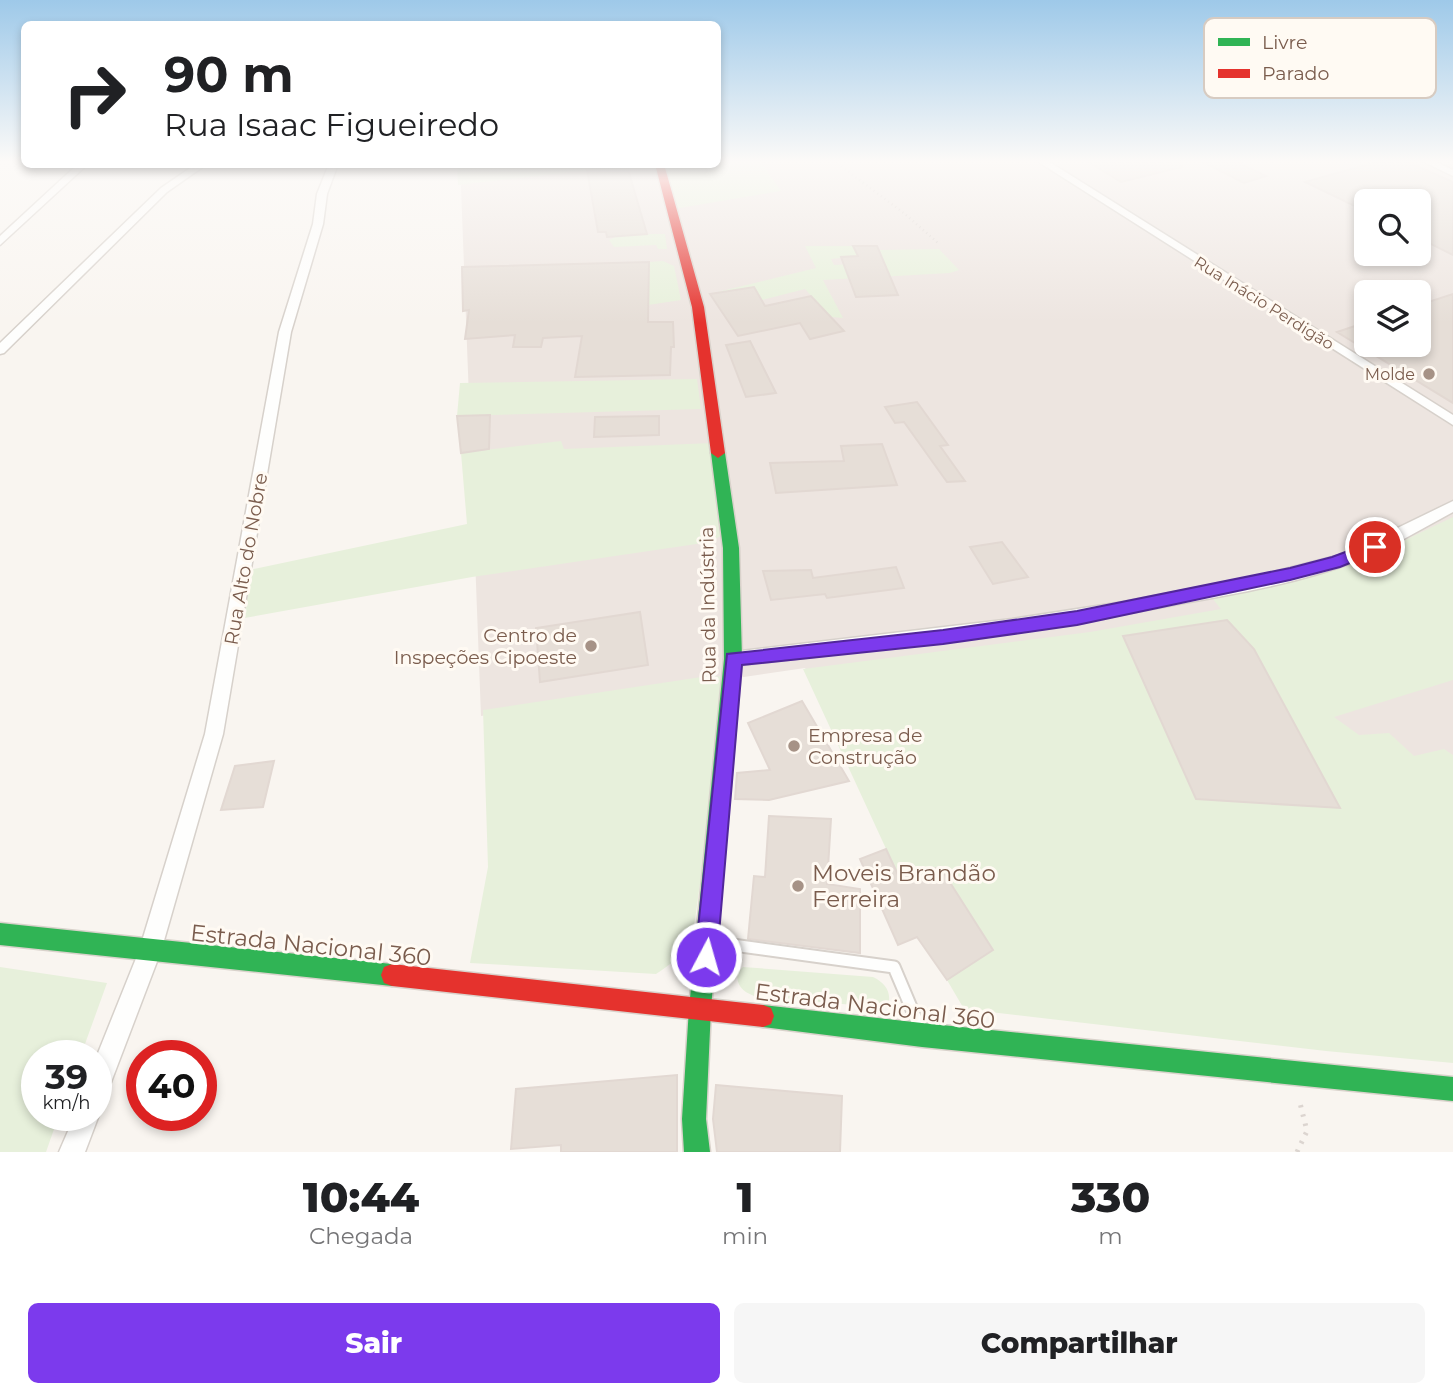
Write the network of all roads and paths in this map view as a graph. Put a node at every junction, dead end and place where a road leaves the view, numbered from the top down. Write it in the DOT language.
graph roads {
  1 [pos="29,215"];
  2 [pos="139,215"];
  3 [pos="319,215"];
  4 [pos="672,215"];
  5 [pos="906,215"];
  6 [pos="1126,215"];
  7 [pos="0,242"];
  8 [pos="938,243"];
  9 [pos="0,350"];
  10 [pos="1453,421"];
  11 [pos="1453,506"];
  12 [pos="733,659"];
  13 [pos="0,934"];
  14 [pos="708,941"];
  15 [pos="149,951"];
  16 [pos="700,1008"];
  17 [pos="922,1035"];
  18 [pos="112,1048"];
  19 [pos="1292,1073"];
  20 [pos="1453,1089"];
  21 [pos="80,1131"];
  22 [pos="72,1152"];
  23 [pos="697,1152"];
  24 [pos="1297,1152"];
  1 -- 7 [label="street"];
  2 -- 9 [label="street"];
  3 -- 15 [label="street, Rua Alto do Nobre"];
  4 -- 12 [label="street, Rua da Indústria"];
  5 -- 8 [label="path"];
  6 -- 10 [label="street, Rua Inácio Perdigão"];
  11 -- 12 [label="street"];
  12 -- 14 [label="street, Rua da Indústria"];
  13 -- 15 [label="street, Estrada Nacional 360"];
  14 -- 16 [label="street, Rua da Indústria"];
  14 -- 17 [label="lane"];
  15 -- 16 [label="street, Estrada Nacional 360"];
  15 -- 18 [label="street, Rua Alto do Nobre"];
  16 -- 17 [label="street, Estrada Nacional 360"];
  16 -- 23 [label="street, Rua da Indústria"];
  17 -- 19 [label="street, Estrada Nacional 360"];
  19 -- 20 [label="street, Estrada Nacional 360"];
  19 -- 24 [label="path"];
  21 -- 22 [label="street"];
}
